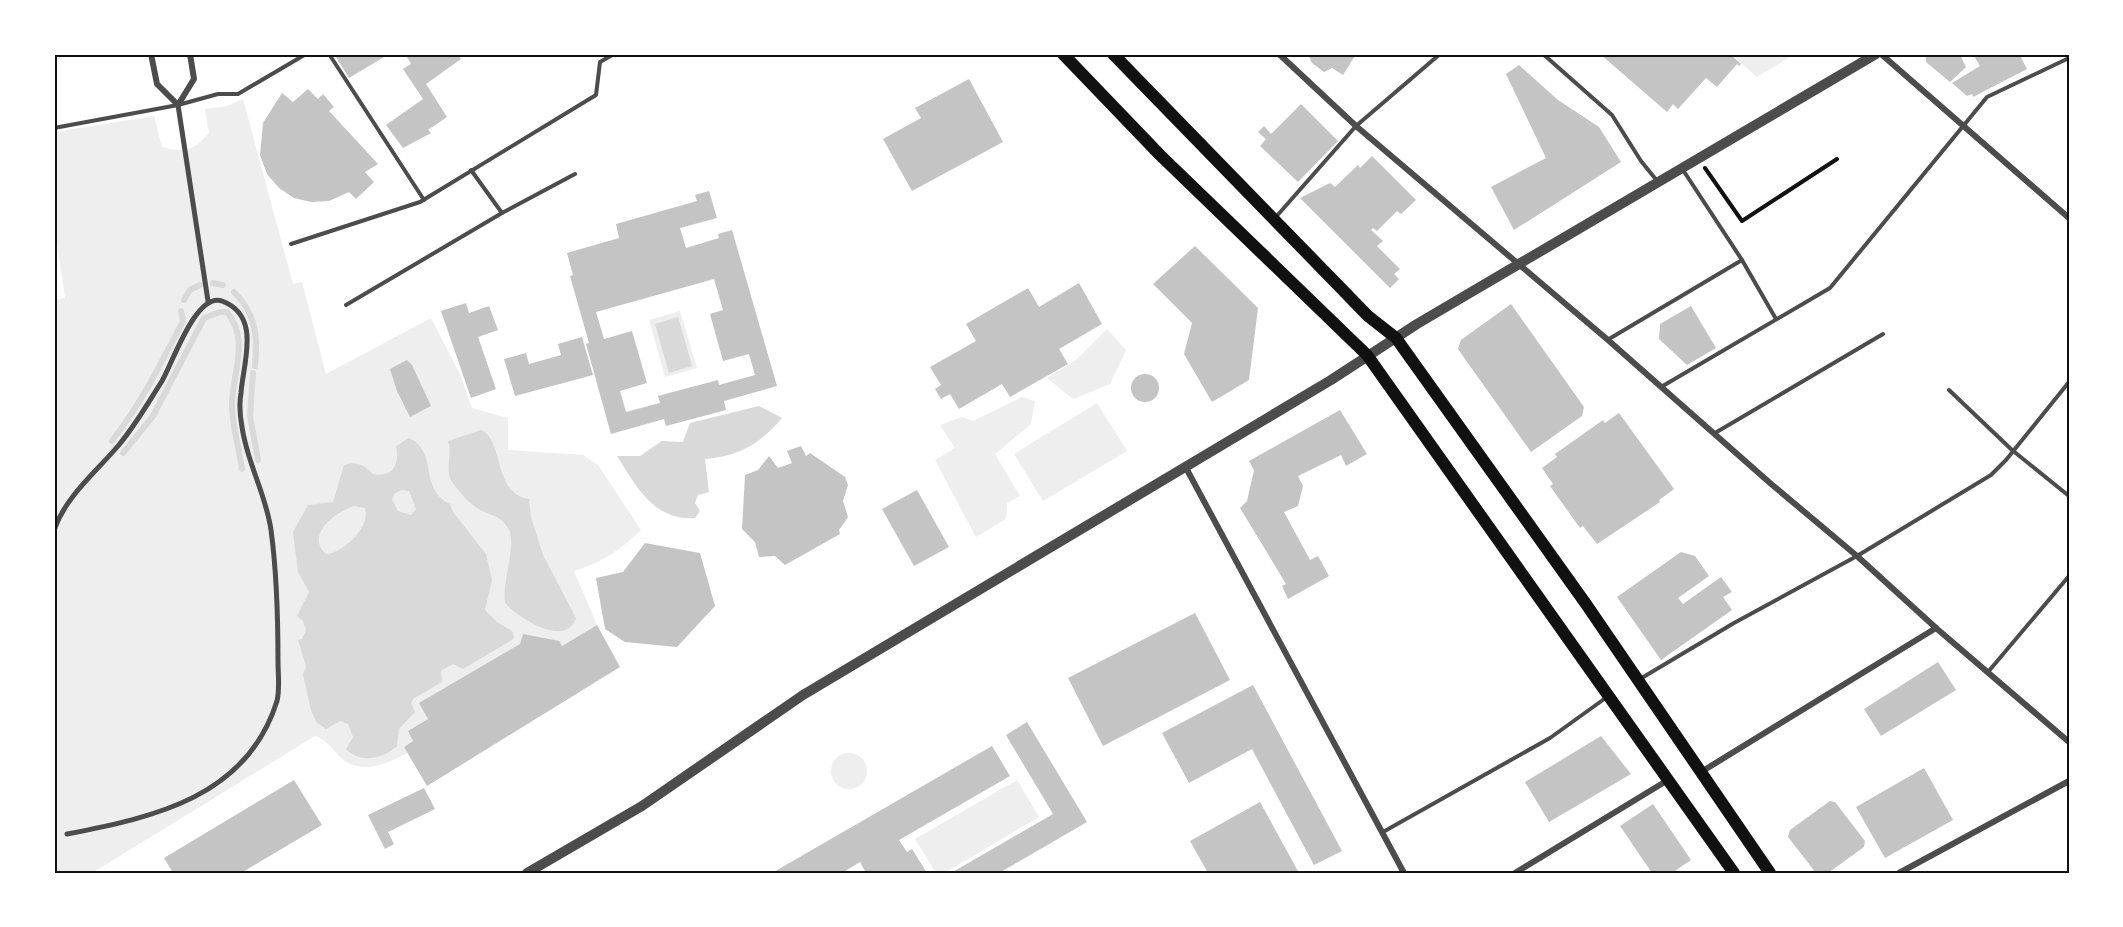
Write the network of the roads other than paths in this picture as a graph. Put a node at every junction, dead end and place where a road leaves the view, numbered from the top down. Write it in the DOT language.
graph roads {
  1 [pos="151,54"];
  2 [pos="190,54"];
  3 [pos="306,54"];
  4 [pos="329,54"];
  5 [pos="614,54"];
  6 [pos="1063,54"];
  7 [pos="1113,54"];
  8 [pos="1279,54"];
  9 [pos="1440,54"];
  10 [pos="1543,54"];
  11 [pos="1876,54"];
  12 [pos="1881,54"];
  13 [pos="2069,58"];
  14 [pos="178,105"];
  15 [pos="1356,126"];
  16 [pos="1963,127"];
  17 [pos="54,128"];
  18 [pos="471,170"];
  19 [pos="1683,170"];
  20 [pos="574,174"];
  21 [pos="1660,183"];
  22 [pos="424,200"];
  23 [pos="502,213"];
  24 [pos="2069,218"];
  25 [pos="1274,219"];
  26 [pos="291,244"];
  27 [pos="1742,260"];
  28 [pos="1520,265"];
  29 [pos="208,301"];
  30 [pos="346,305"];
  31 [pos="1776,319"];
  32 [pos="1883,334"];
  33 [pos="1396,338"];
  34 [pos="1608,340"];
  35 [pos="1366,355"];
  36 [pos="2069,382"];
  37 [pos="1660,388"];
  38 [pos="1948,390"];
  39 [pos="1714,434"];
  40 [pos="2012,450"];
  41 [pos="1184,465"];
  42 [pos="2069,496"];
  43 [pos="54,530"];
  44 [pos="1857,556"];
  45 [pos="2069,576"];
  46 [pos="1935,628"];
  47 [pos="1988,672"];
  48 [pos="1636,681"];
  49 [pos="1609,696"];
  50 [pos="2069,742"];
  51 [pos="1700,772"];
  52 [pos="1668,780"];
  53 [pos="2069,781"];
  54 [pos="1382,832"];
  55 [pos="67,834"];
  56 [pos="527,873"];
  57 [pos="1404,873"];
  58 [pos="1515,873"];
  59 [pos="1734,873"];
  60 [pos="1770,873"];
  61 [pos="1899,873"];
  1 -- 14 [label="street"];
  2 -- 14 [label="street"];
  3 -- 14 [label="lane"];
  4 -- 22 [label="lane"];
  5 -- 18 [label="lane"];
  6 -- 35 [label="main road"];
  7 -- 25 [label="main road"];
  8 -- 15 [label="street"];
  9 -- 15 [label="lane"];
  10 -- 21 [label="lane"];
  11 -- 19 [label="street"];
  12 -- 16 [label="street"];
  13 -- 16 [label="lane"];
  14 -- 17 [label="lane"];
  14 -- 29 [label="street"];
  15 -- 25 [label="lane"];
  15 -- 28 [label="street"];
  16 -- 24 [label="street"];
  16 -- 31 [label="lane"];
  18 -- 22 [label="lane"];
  18 -- 23 [label="lane"];
  19 -- 21 [label="street"];
  19 -- 27 [label="lane"];
  20 -- 23 [label="lane"];
  21 -- 28 [label="street"];
  22 -- 26 [label="lane"];
  23 -- 30 [label="lane"];
  25 -- 33 [label="main road"];
  27 -- 31 [label="lane"];
  27 -- 34 [label="lane"];
  28 -- 33 [label="street"];
  28 -- 34 [label="street"];
  29 -- 43 [label="street"];
  29 -- 55 [label="street"];
  31 -- 37 [label="lane"];
  32 -- 39 [label="lane"];
  33 -- 35 [label="street"];
  33 -- 48 [label="main road"];
  34 -- 37 [label="street"];
  35 -- 41 [label="street"];
  35 -- 49 [label="main road"];
  36 -- 40 [label="lane"];
  37 -- 39 [label="street"];
  38 -- 40 [label="lane"];
  39 -- 44 [label="street"];
  40 -- 42 [label="lane"];
  40 -- 44 [label="lane"];
  41 -- 54 [label="street"];
  41 -- 56 [label="street"];
  44 -- 46 [label="street"];
  44 -- 48 [label="lane"];
  45 -- 47 [label="lane"];
  46 -- 47 [label="street"];
  46 -- 51 [label="street"];
  47 -- 50 [label="street"];
  48 -- 51 [label="main road"];
  49 -- 52 [label="main road"];
  49 -- 54 [label="lane"];
  51 -- 60 [label="main road"];
  52 -- 58 [label="street"];
  52 -- 59 [label="main road"];
  53 -- 61 [label="street"];
  54 -- 57 [label="street"];
}
